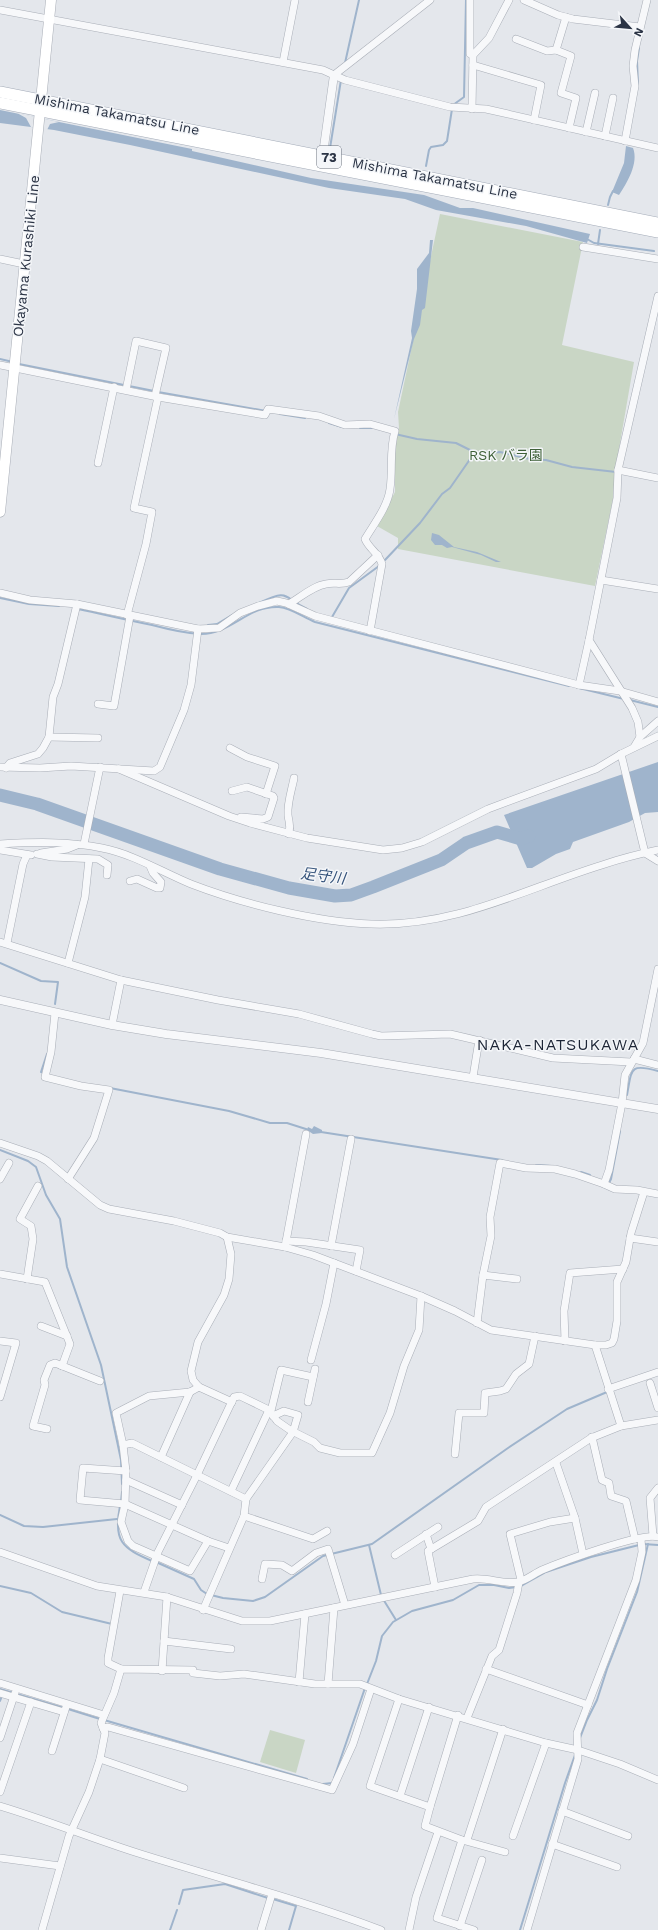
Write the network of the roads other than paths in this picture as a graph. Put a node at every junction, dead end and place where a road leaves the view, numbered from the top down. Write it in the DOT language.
graph roads {
  1 [pos="51,0"];
  2 [pos="295,0"];
  3 [pos="430,0"];
  4 [pos="470,0"];
  5 [pos="509,0"];
  6 [pos="524,0"];
  7 [pos="647,0"];
  8 [pos="0,10"];
  9 [pos="566,17"];
  10 [pos="49,19"];
  11 [pos="640,27"];
  12 [pos="516,40"];
  13 [pos="556,50"];
  14 [pos="473,55"];
  15 [pos="283,62"];
  16 [pos="473,65"];
  17 [pos="339,77"];
  18 [pos="0,92"];
  19 [pos="594,93"];
  20 [pos="613,98"];
  21 [pos="41,99"];
  22 [pos="0,103"];
  23 [pos="472,109"];
  24 [pos="40,114"];
  25 [pos="534,120"];
  26 [pos="569,128"];
  27 [pos="586,132"];
  28 [pos="605,136"];
  29 [pos="627,141"];
  30 [pos="658,148"];
  31 [pos="322,161"];
  32 [pos="658,222"];
  33 [pos="658,232"];
  34 [pos="583,247"];
  35 [pos="658,259"];
  36 [pos="0,260"];
  37 [pos="24,264"];
  38 [pos="658,296"];
  39 [pos="0,365"];
  40 [pos="16,366"];
  41 [pos="114,387"];
  42 [pos="127,387"];
  43 [pos="156,394"];
  44 [pos="98,463"];
  45 [pos="618,472"];
  46 [pos="658,478"];
  47 [pos="0,512"];
  48 [pos="378,555"];
  49 [pos="601,580"];
  50 [pos="658,589"];
  51 [pos="0,593"];
  52 [pos="293,602"];
  53 [pos="76,607"];
  54 [pos="128,616"];
  55 [pos="370,631"];
  56 [pos="197,632"];
  57 [pos="589,640"];
  58 [pos="579,685"];
  59 [pos="621,692"];
  60 [pos="658,702"];
  61 [pos="98,704"];
  62 [pos="658,721"];
  63 [pos="658,736"];
  64 [pos="49,737"];
  65 [pos="640,737"];
  66 [pos="98,738"];
  67 [pos="634,747"];
  68 [pos="230,748"];
  69 [pos="622,756"];
  70 [pos="3,768"];
  71 [pos="99,769"];
  72 [pos="119,769"];
  73 [pos="294,778"];
  74 [pos="232,791"];
  75 [pos="266,794"];
  76 [pos="229,816"];
  77 [pos="289,834"];
  78 [pos="83,843"];
  79 [pos="0,844"];
  80 [pos="0,850"];
  81 [pos="658,850"];
  82 [pos="645,852"];
  83 [pos="37,854"];
  84 [pos="27,855"];
  85 [pos="89,859"];
  86 [pos="658,860"];
  87 [pos="150,866"];
  88 [pos="107,875"];
  89 [pos="130,881"];
  90 [pos="4,942"];
  91 [pos="68,963"];
  92 [pos="658,969"];
  93 [pos="121,980"];
  94 [pos="0,1000"];
  95 [pos="55,1013"];
  96 [pos="112,1025"];
  97 [pos="479,1040"];
  98 [pos="632,1060"];
  99 [pos="658,1065"];
  100 [pos="473,1078"];
  101 [pos="622,1103"];
  102 [pos="658,1109"];
  103 [pos="306,1134"];
  104 [pos="351,1139"];
  105 [pos="0,1143"];
  106 [pos="9,1162"];
  107 [pos="0,1179"];
  108 [pos="68,1179"];
  109 [pos="605,1182"];
  110 [pos="38,1186"];
  111 [pos="644,1192"];
  112 [pos="658,1194"];
  113 [pos="227,1236"];
  114 [pos="630,1238"];
  115 [pos="658,1242"];
  116 [pos="286,1244"];
  117 [pos="331,1246"];
  118 [pos="334,1263"];
  119 [pos="623,1269"];
  120 [pos="356,1271"];
  121 [pos="0,1274"];
  122 [pos="483,1274"];
  123 [pos="27,1279"];
  124 [pos="517,1279"];
  125 [pos="421,1296"];
  126 [pos="477,1324"];
  127 [pos="41,1326"];
  128 [pos="67,1336"];
  129 [pos="535,1336"];
  130 [pos="0,1341"];
  131 [pos="565,1341"];
  132 [pos="595,1345"];
  133 [pos="311,1360"];
  134 [pos="62,1366"];
  135 [pos="315,1369"];
  136 [pos="658,1372"];
  137 [pos="312,1377"];
  138 [pos="100,1381"];
  139 [pos="2,1383"];
  140 [pos="650,1383"];
  141 [pos="199,1387"];
  142 [pos="609,1390"];
  143 [pos="190,1392"];
  144 [pos="0,1397"];
  145 [pos="232,1402"];
  146 [pos="308,1402"];
  147 [pos="658,1408"];
  148 [pos="271,1412"];
  149 [pos="658,1420"];
  150 [pos="621,1426"];
  151 [pos="47,1429"];
  152 [pos="293,1432"];
  153 [pos="592,1437"];
  154 [pos="123,1445"];
  155 [pos="455,1454"];
  156 [pos="161,1457"];
  157 [pos="556,1463"];
  158 [pos="123,1471"];
  159 [pos="198,1475"];
  160 [pos="126,1480"];
  161 [pos="658,1488"];
  162 [pos="231,1491"];
  163 [pos="246,1498"];
  164 [pos="122,1503"];
  165 [pos="182,1506"];
  166 [pos="244,1516"];
  167 [pos="575,1518"];
  168 [pos="172,1524"];
  169 [pos="438,1527"];
  170 [pos="327,1530"];
  171 [pos="426,1534"];
  172 [pos="656,1536"];
  173 [pos="638,1539"];
  174 [pos="208,1541"];
  175 [pos="229,1548"];
  176 [pos="431,1549"];
  177 [pos="0,1552"];
  178 [pos="583,1554"];
  179 [pos="395,1555"];
  180 [pos="156,1560"];
  181 [pos="262,1579"];
  182 [pos="520,1581"];
  183 [pos="435,1587"];
  184 [pos="120,1591"];
  185 [pos="144,1592"];
  186 [pos="167,1597"];
  187 [pos="345,1605"];
  188 [pos="334,1608"];
  189 [pos="203,1610"];
  190 [pos="305,1614"];
  191 [pos="164,1641"];
  192 [pos="231,1649"];
  193 [pos="486,1669"];
  194 [pos="121,1670"];
  195 [pos="162,1671"];
  196 [pos="299,1682"];
  197 [pos="0,1683"];
  198 [pos="328,1684"];
  199 [pos="371,1689"];
  200 [pos="0,1693"];
  201 [pos="16,1693"];
  202 [pos="399,1699"];
  203 [pos="31,1702"];
  204 [pos="588,1705"];
  205 [pos="429,1707"];
  206 [pos="66,1708"];
  207 [pos="458,1715"];
  208 [pos="467,1718"];
  209 [pos="103,1721"];
  210 [pos="503,1729"];
  211 [pos="0,1738"];
  212 [pos="546,1743"];
  213 [pos="578,1750"];
  214 [pos="52,1751"];
  215 [pos="100,1759"];
  216 [pos="658,1780"];
  217 [pos="184,1788"];
  218 [pos="0,1792"];
  219 [pos="400,1796"];
  220 [pos="0,1806"];
  221 [pos="430,1806"];
  222 [pos="562,1811"];
  223 [pos="72,1829"];
  224 [pos="438,1832"];
  225 [pos="513,1836"];
  226 [pos="628,1836"];
  227 [pos="464,1840"];
  228 [pos="552,1844"];
  229 [pos="505,1852"];
  230 [pos="0,1858"];
  231 [pos="482,1860"];
  232 [pos="60,1866"];
  233 [pos="617,1867"];
  234 [pos="271,1897"];
  235 [pos="460,1926"];
  236 [pos="42,1930"];
  237 [pos="260,1930"];
  238 [pos="380,1930"];
  239 [pos="409,1930"];
  240 [pos="474,1930"];
  241 [pos="527,1930"];
  1 -- 10 [label="main road, Okayama Kurashiki Line"];
  2 -- 15 [label="street"];
  3 -- 17 [label="street"];
  4 -- 14 [label="street"];
  5 -- 14 [label="street"];
  6 -- 9 [label="street"];
  7 -- 11 [label="street"];
  8 -- 10 [label="street"];
  9 -- 11 [label="street"];
  9 -- 13 [label="street"];
  10 -- 15 [label="street"];
  10 -- 21 [label="main road, Okayama Kurashiki Line"];
  11 -- 29 [label="street"];
  12 -- 13 [label="street"];
  13 -- 26 [label="street"];
  14 -- 16 [label="street"];
  15 -- 17 [label="street"];
  16 -- 23 [label="street"];
  16 -- 25 [label="street"];
  17 -- 23 [label="street"];
  17 -- 31 [label="street"];
  18 -- 21 [label="main road, Mishima Takamatsu Line / 73"];
  19 -- 27 [label="street"];
  20 -- 28 [label="street"];
  21 -- 24 [label="main road, Okayama Kurashiki Line"];
  21 -- 31 [label="main road, Mishima Takamatsu Line / 73"];
  22 -- 24 [label="main road, Mishima Takamatsu Line / 73"];
  23 -- 25 [label="street"];
  24 -- 31 [label="main road, Mishima Takamatsu Line / 73"];
  24 -- 37 [label="main road, Okayama Kurashiki Line"];
  25 -- 26 [label="street"];
  26 -- 27 [label="street"];
  27 -- 28 [label="street"];
  28 -- 29 [label="street"];
  29 -- 30 [label="street"];
  31 -- 32 [label="main road, Mishima Takamatsu Line / 73"];
  31 -- 33 [label="main road, Mishima Takamatsu Line / 73"];
  34 -- 35 [label="street"];
  36 -- 37 [label="street"];
  37 -- 40 [label="main road, Okayama Kurashiki Line"];
  38 -- 45 [label="street"];
  39 -- 40 [label="street"];
  40 -- 41 [label="street"];
  40 -- 47 [label="main road, Okayama Kurashiki Line"];
  41 -- 42 [label="street"];
  41 -- 44 [label="street"];
  42 -- 43 [label="street"];
  42 -- 43 [label="street"];
  43 -- 48 [label="street"];
  43 -- 54 [label="street"];
  45 -- 46 [label="street"];
  45 -- 49 [label="street"];
  48 -- 52 [label="street"];
  48 -- 55 [label="street"];
  49 -- 50 [label="street"];
  49 -- 57 [label="street"];
  51 -- 53 [label="street"];
  52 -- 55 [label="street"];
  52 -- 56 [label="street"];
  53 -- 54 [label="street"];
  53 -- 64 [label="street"];
  54 -- 56 [label="street"];
  54 -- 61 [label="street"];
  55 -- 58 [label="street"];
  56 -- 72 [label="street"];
  57 -- 58 [label="street"];
  57 -- 59 [label="street"];
  58 -- 59 [label="street"];
  59 -- 60 [label="street"];
  59 -- 65 [label="street"];
  62 -- 65 [label="street"];
  63 -- 67 [label="street"];
  64 -- 66 [label="street"];
  64 -- 70 [label="street"];
  65 -- 67 [label="street"];
  67 -- 69 [label="street"];
  68 -- 75 [label="street"];
  69 -- 77 [label="street"];
  69 -- 82 [label="street"];
  70 -- 71 [label="street"];
  71 -- 72 [label="street"];
  71 -- 78 [label="street"];
  72 -- 76 [label="street"];
  73 -- 77 [label="street"];
  74 -- 75 [label="street"];
  75 -- 76 [label="street"];
  76 -- 77 [label="street"];
  78 -- 79 [label="street"];
  78 -- 83 [label="street"];
  78 -- 87 [label="street"];
  80 -- 84 [label="street"];
  81 -- 82 [label="street"];
  82 -- 86 [label="street"];
  82 -- 87 [label="street"];
  83 -- 84 [label="street"];
  83 -- 85 [label="street"];
  84 -- 90 [label="street"];
  85 -- 88 [label="street"];
  85 -- 91 [label="street"];
  87 -- 89 [label="street"];
  90 -- 91 [label="street"];
  91 -- 93 [label="street"];
  92 -- 98 [label="street"];
  93 -- 96 [label="street"];
  93 -- 97 [label="street"];
  94 -- 95 [label="street"];
  95 -- 96 [label="street"];
  95 -- 108 [label="street"];
  96 -- 100 [label="street"];
  97 -- 98 [label="street"];
  97 -- 100 [label="street"];
  98 -- 99 [label="street"];
  98 -- 101 [label="street"];
  100 -- 101 [label="street"];
  101 -- 102 [label="street"];
  101 -- 109 [label="street"];
  103 -- 116 [label="street"];
  104 -- 117 [label="street"];
  105 -- 108 [label="street"];
  106 -- 107 [label="street"];
  108 -- 113 [label="street"];
  109 -- 111 [label="street"];
  109 -- 122 [label="street"];
  110 -- 123 [label="street"];
  111 -- 112 [label="street"];
  111 -- 114 [label="street"];
  113 -- 116 [label="street"];
  113 -- 141 [label="street"];
  114 -- 115 [label="street"];
  114 -- 119 [label="street"];
  116 -- 117 [label="street"];
  116 -- 118 [label="street"];
  117 -- 120 [label="street"];
  118 -- 120 [label="street"];
  118 -- 133 [label="street"];
  119 -- 131 [label="street"];
  119 -- 132 [label="street"];
  120 -- 125 [label="street"];
  121 -- 123 [label="street"];
  122 -- 124 [label="street"];
  122 -- 126 [label="street"];
  123 -- 128 [label="street"];
  125 -- 126 [label="street"];
  125 -- 152 [label="street"];
  126 -- 129 [label="street"];
  127 -- 128 [label="street"];
  128 -- 134 [label="street"];
  129 -- 131 [label="street"];
  129 -- 155 [label="street"];
  130 -- 139 [label="street"];
  131 -- 132 [label="street"];
  132 -- 142 [label="street"];
  134 -- 138 [label="street"];
  134 -- 151 [label="street"];
  135 -- 137 [label="street"];
  136 -- 142 [label="street"];
  137 -- 146 [label="street"];
  137 -- 148 [label="street"];
  139 -- 144 [label="street"];
  140 -- 147 [label="street"];
  141 -- 143 [label="street"];
  141 -- 145 [label="street"];
  142 -- 150 [label="street"];
  143 -- 154 [label="street"];
  143 -- 156 [label="street"];
  145 -- 148 [label="street"];
  145 -- 159 [label="street"];
  148 -- 152 [label="street"];
  148 -- 152 [label="street"];
  148 -- 162 [label="street"];
  149 -- 150 [label="street"];
  150 -- 153 [label="street"];
  152 -- 163 [label="street"];
  153 -- 157 [label="street"];
  153 -- 173 [label="street"];
  154 -- 156 [label="street"];
  154 -- 158 [label="street"];
  156 -- 159 [label="street"];
  157 -- 167 [label="street"];
  157 -- 176 [label="street"];
  158 -- 160 [label="street"];
  158 -- 164 [label="street"];
  159 -- 162 [label="street"];
  159 -- 165 [label="street"];
  160 -- 164 [label="street"];
  160 -- 165 [label="street"];
  161 -- 172 [label="street"];
  162 -- 163 [label="street"];
  163 -- 166 [label="street"];
  164 -- 168 [label="street"];
  164 -- 180 [label="street"];
  165 -- 168 [label="street"];
  166 -- 170 [label="street"];
  166 -- 175 [label="street"];
  167 -- 178 [label="street"];
  167 -- 182 [label="street"];
  168 -- 174 [label="street"];
  168 -- 180 [label="street"];
  169 -- 171 [label="street"];
  171 -- 176 [label="street"];
  171 -- 179 [label="street"];
  172 -- 173 [label="street"];
  173 -- 178 [label="street"];
  173 -- 204 [label="street"];
  174 -- 175 [label="street"];
  174 -- 180 [label="street"];
  175 -- 189 [label="street"];
  176 -- 183 [label="street"];
  177 -- 184 [label="street"];
  178 -- 182 [label="street"];
  180 -- 185 [label="street"];
  181 -- 187 [label="street"];
  182 -- 183 [label="street"];
  182 -- 193 [label="street"];
  183 -- 187 [label="street"];
  184 -- 185 [label="street"];
  184 -- 194 [label="street"];
  185 -- 186 [label="street"];
  186 -- 189 [label="street"];
  186 -- 191 [label="street"];
  187 -- 188 [label="street"];
  188 -- 190 [label="street"];
  188 -- 198 [label="street"];
  189 -- 190 [label="street"];
  190 -- 196 [label="street"];
  191 -- 192 [label="street"];
  191 -- 195 [label="street"];
  193 -- 204 [label="street"];
  193 -- 208 [label="street"];
  194 -- 195 [label="street"];
  194 -- 209 [label="street"];
  195 -- 196 [label="street"];
  196 -- 198 [label="street"];
  197 -- 201 [label="street"];
  198 -- 199 [label="street"];
  199 -- 202 [label="street"];
  199 -- 209 [label="street"];
  200 -- 201 [label="street"];
  201 -- 203 [label="street"];
  201 -- 206 [label="street"];
  201 -- 211 [label="street"];
  202 -- 205 [label="street"];
  202 -- 219 [label="street"];
  203 -- 206 [label="street"];
  203 -- 218 [label="street"];
  204 -- 213 [label="street"];
  205 -- 207 [label="street"];
  205 -- 219 [label="street"];
  206 -- 209 [label="street"];
  206 -- 214 [label="street"];
  207 -- 208 [label="street"];
  207 -- 221 [label="street"];
  208 -- 210 [label="street"];
  209 -- 215 [label="street"];
  210 -- 212 [label="street"];
  210 -- 227 [label="street"];
  212 -- 213 [label="street"];
  212 -- 225 [label="street"];
  213 -- 216 [label="street"];
  213 -- 222 [label="street"];
  215 -- 217 [label="street"];
  215 -- 223 [label="street"];
  219 -- 221 [label="street"];
  220 -- 223 [label="street"];
  221 -- 224 [label="street"];
  222 -- 226 [label="street"];
  222 -- 228 [label="street"];
  223 -- 232 [label="street"];
  223 -- 234 [label="street"];
  224 -- 227 [label="street"];
  224 -- 239 [label="street"];
  227 -- 229 [label="street"];
  227 -- 235 [label="street"];
  228 -- 233 [label="street"];
  228 -- 241 [label="street"];
  230 -- 232 [label="street"];
  231 -- 235 [label="street"];
  232 -- 236 [label="street"];
  234 -- 237 [label="street"];
  234 -- 238 [label="street"];
  235 -- 240 [label="street"];
}
